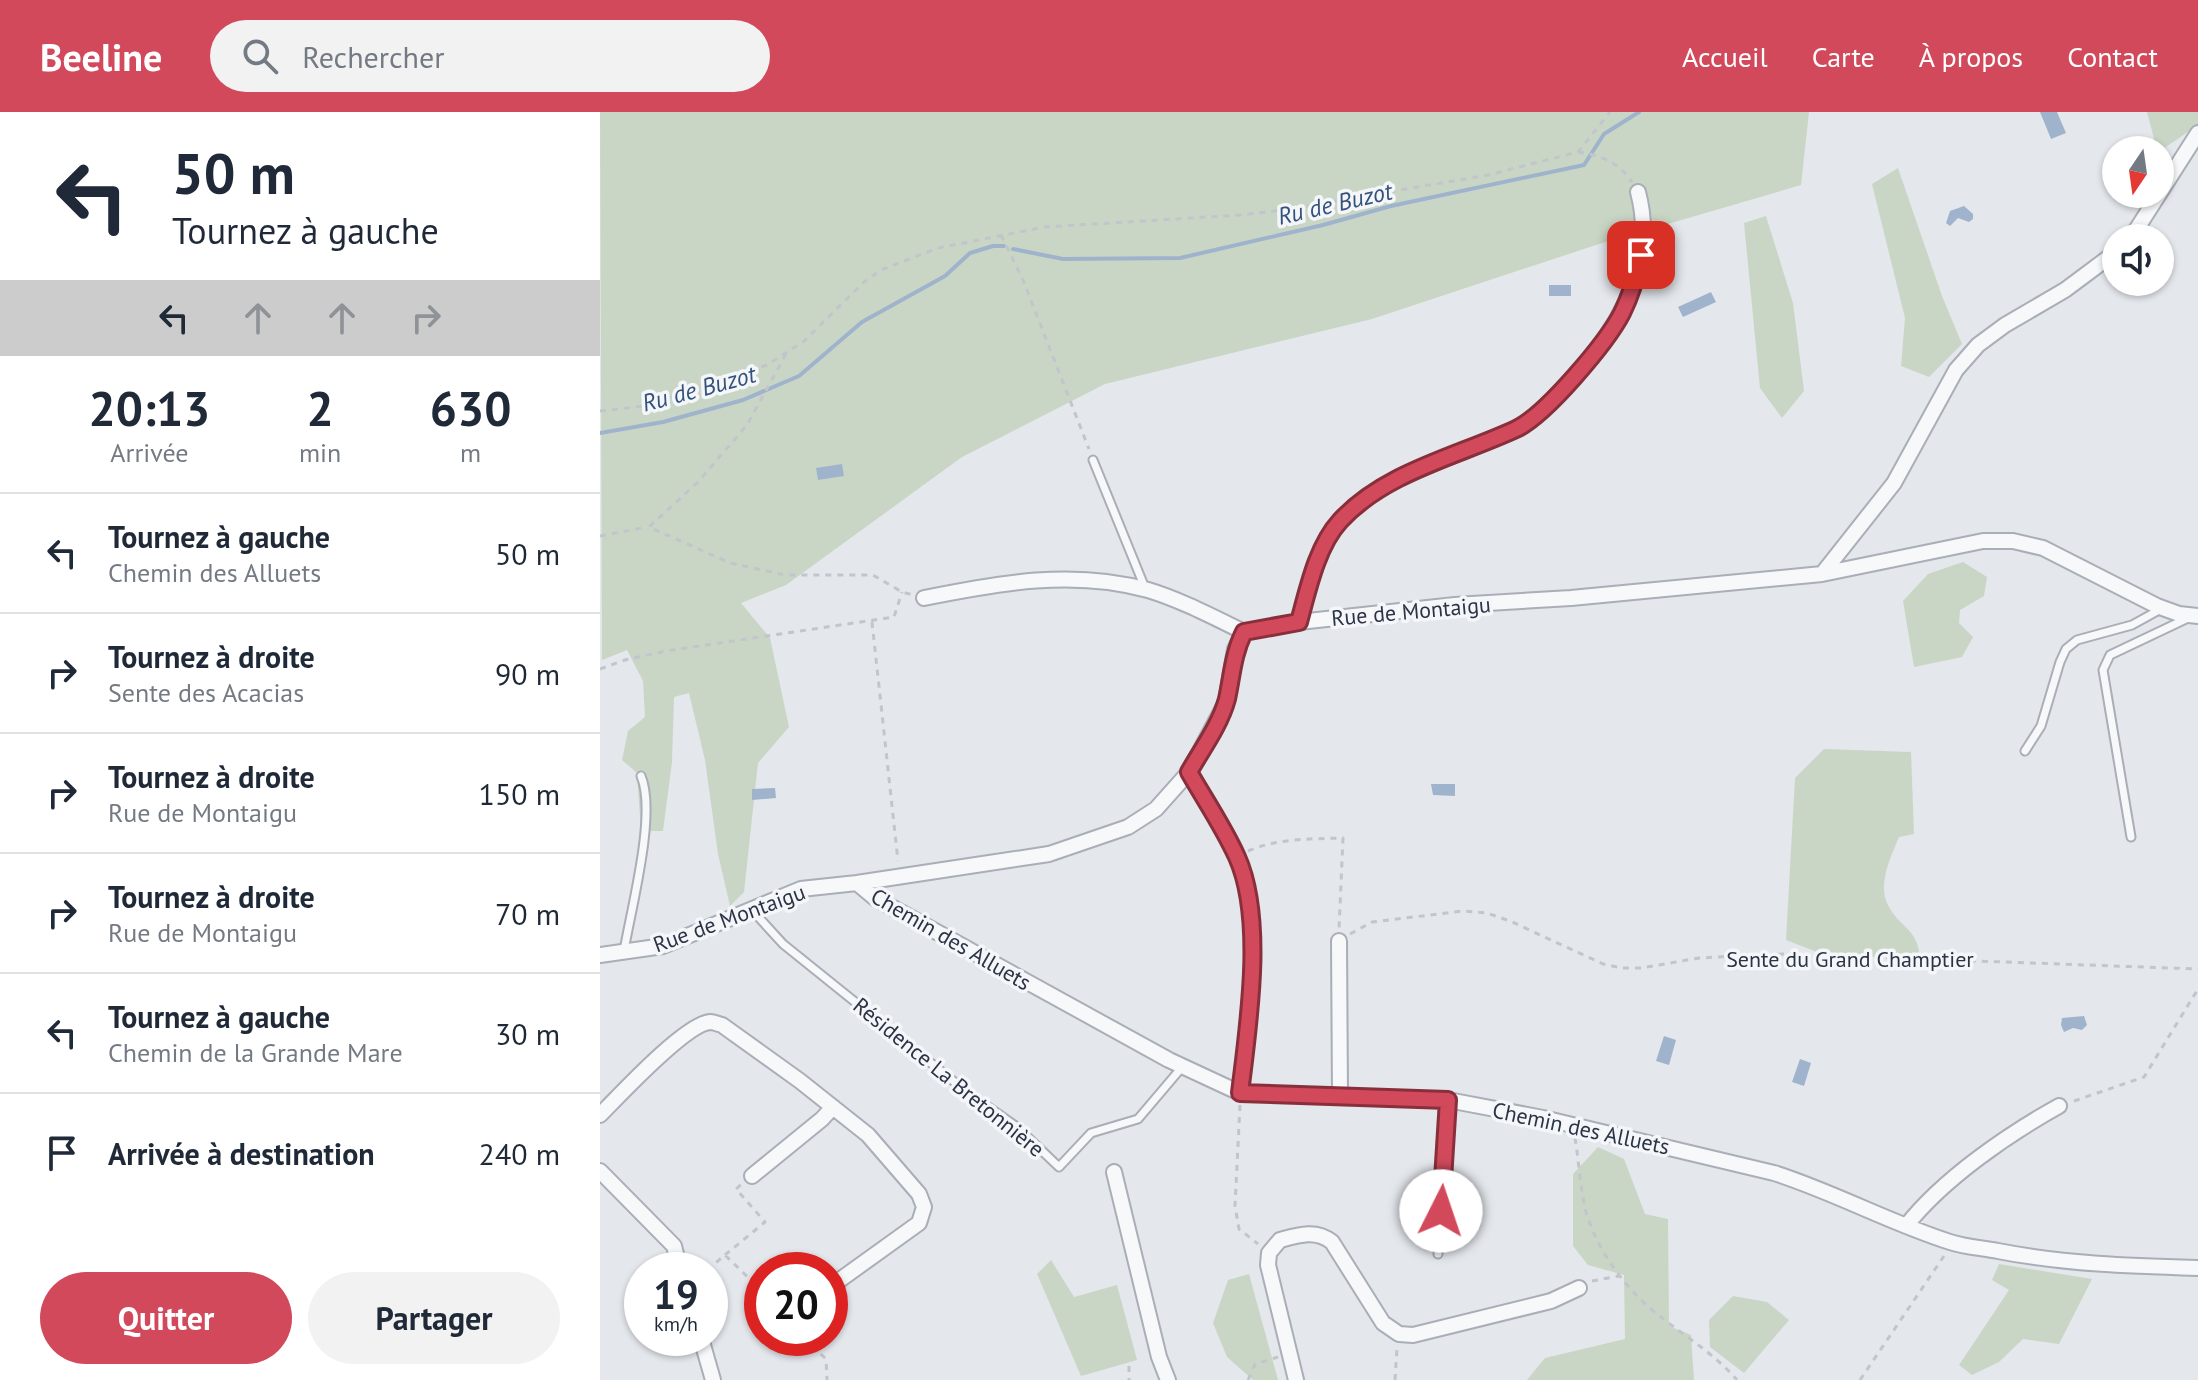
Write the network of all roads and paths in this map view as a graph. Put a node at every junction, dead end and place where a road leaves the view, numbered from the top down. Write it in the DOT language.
graph roads {
  1 [pos="1610,112"];
  2 [pos="2198,133"];
  3 [pos="1578,152"];
  4 [pos="1638,192"];
  5 [pos="2140,224"];
  6 [pos="1001,235"];
  7 [pos="2102,262"];
  8 [pos="787,353"];
  9 [pos="600,411"];
  10 [pos="1093,460"];
  11 [pos="649,527"];
  12 [pos="600,536"];
  13 [pos="1822,574"];
  14 [pos="1146,590"];
  15 [pos="902,592"];
  16 [pos="924,598"];
  17 [pos="2163,608"];
  18 [pos="2196,616"];
  19 [pos="871,621"];
  20 [pos="1299,622"];
  21 [pos="1244,632"];
  22 [pos="600,669"];
  23 [pos="2025,751"];
  24 [pos="1189,772"];
  25 [pos="641,776"];
  26 [pos="2131,837"];
  27 [pos="1238,858"];
  28 [pos="900,877"];
  29 [pos="857,883"];
  30 [pos="752,910"];
  31 [pos="1339,941"];
  32 [pos="624,953"];
  33 [pos="600,955"];
  34 [pos="2198,969"];
  35 [pos="2198,989"];
  36 [pos="1183,1066"];
  37 [pos="1240,1093"];
  38 [pos="1340,1096"];
  39 [pos="1448,1100"];
  40 [pos="2059,1106"];
  41 [pos="833,1107"];
  42 [pos="600,1115"];
  43 [pos="1573,1125"];
  44 [pos="600,1171"];
  45 [pos="1114,1172"];
  46 [pos="752,1176"];
  47 [pos="1906,1226"];
  48 [pos="1953,1243"];
  49 [pos="676,1252"];
  50 [pos="728,1253"];
  51 [pos="1269,1253"];
  52 [pos="1438,1254"];
  53 [pos="728,1258"];
  54 [pos="2198,1268"];
  55 [pos="744,1273"];
  56 [pos="848,1274"];
  57 [pos="1619,1276"];
  58 [pos="1579,1288"];
  59 [pos="1399,1334"];
  60 [pos="1290,1354"];
  61 [pos="706,1356"];
  62 [pos="823,1356"];
  63 [pos="1129,1366"];
  64 [pos="713,1380"];
  65 [pos="827,1380"];
  66 [pos="1129,1380"];
  67 [pos="1168,1380"];
  68 [pos="1248,1380"];
  69 [pos="1296,1380"];
  70 [pos="1395,1380"];
  71 [pos="1737,1380"];
  72 [pos="1860,1380"];
  1 -- 3 [label="path"];
  2 -- 5 [label="street"];
  3 -- 4 [label="path"];
  3 -- 6 [label="path"];
  4 -- 20 [label="street"];
  6 -- 8 [label="path"];
  6 -- 10 [label="path"];
  7 -- 13 [label="street"];
  8 -- 9 [label="path"];
  8 -- 11 [label="path"];
  10 -- 14 [label="lane"];
  11 -- 12 [label="path"];
  11 -- 15 [label="path"];
  13 -- 17 [label="street, Rue de Montaigu"];
  13 -- 20 [label="street, Rue de Montaigu"];
  14 -- 16 [label="street"];
  14 -- 21 [label="street"];
  15 -- 16 [label="path"];
  15 -- 19 [label="path"];
  17 -- 18 [label="street, Rue de Montaigu"];
  17 -- 23 [label="lane"];
  18 -- 26 [label="lane"];
  19 -- 22 [label="path"];
  19 -- 28 [label="path"];
  20 -- 21 [label="street, Rue de Montaigu"];
  21 -- 24 [label="street, Rue de Montaigu"];
  24 -- 27 [label="street"];
  24 -- 28 [label="street, Rue de Montaigu"];
  25 -- 32 [label="lane"];
  27 -- 31 [label="path"];
  27 -- 37 [label="street"];
  28 -- 29 [label="street, Rue de Montaigu"];
  29 -- 30 [label="street, Rue de Montaigu"];
  29 -- 36 [label="street, Chemin des Alluets"];
  30 -- 32 [label="street, Rue de Montaigu"];
  30 -- 36 [label="lane, Résidence La Bretonnière"];
  31 -- 34 [label="path, Sente du Grand Champtier"];
  31 -- 38 [label="street"];
  32 -- 33 [label="street, Rue de Montaigu"];
  35 -- 40 [label="path"];
  36 -- 37 [label="street, Chemin des Alluets"];
  37 -- 38 [label="street, Chemin des Alluets"];
  37 -- 51 [label="path"];
  38 -- 39 [label="street, Chemin des Alluets"];
  39 -- 43 [label="street, Chemin des Alluets"];
  39 -- 52 [label="lane"];
  40 -- 47 [label="street"];
  41 -- 42 [label="street"];
  41 -- 46 [label="street"];
  41 -- 56 [label="street"];
  43 -- 47 [label="street, Chemin des Alluets"];
  43 -- 57 [label="path"];
  44 -- 49 [label="street"];
  45 -- 67 [label="street"];
  46 -- 50 [label="path"];
  47 -- 48 [label="street, Chemin des Alluets"];
  48 -- 54 [label="street, Chemin des Alluets"];
  48 -- 72 [label="path"];
  51 -- 59 [label="street"];
  51 -- 60 [label="street"];
  53 -- 55 [label="path"];
  57 -- 58 [label="path"];
  57 -- 71 [label="path"];
  58 -- 59 [label="street"];
  59 -- 70 [label="path"];
  60 -- 68 [label="path"];
  60 -- 69 [label="street"];
  61 -- 64 [label="street"];
  62 -- 65 [label="path"];
  63 -- 66 [label="path"];
}
